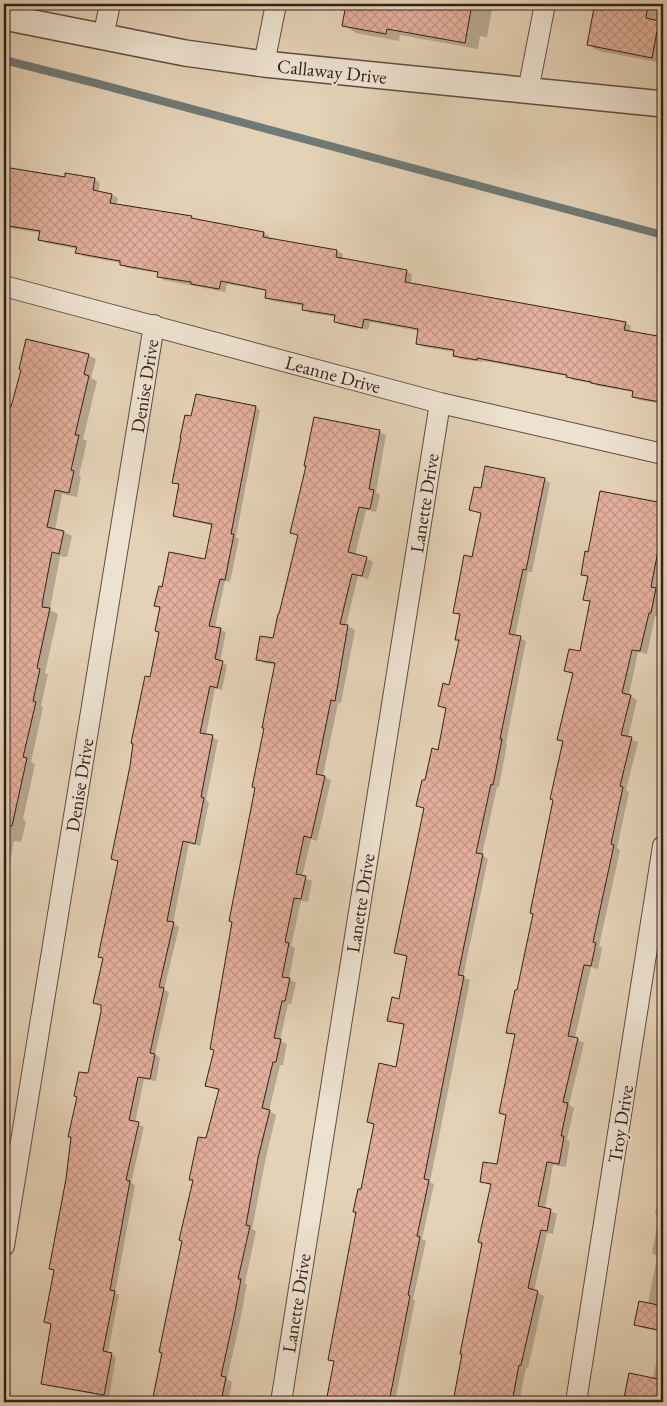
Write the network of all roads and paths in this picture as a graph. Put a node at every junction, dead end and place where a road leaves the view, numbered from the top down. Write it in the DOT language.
graph roads {
  1 [pos="110,4"];
  2 [pos="276,4"];
  3 [pos="545,4"];
  4 [pos="4,17"];
  5 [pos="103,37"];
  6 [pos="264,64"];
  7 [pos="528,91"];
  8 [pos="663,104"];
  9 [pos="4,286"];
  10 [pos="154,325"];
  11 [pos="440,403"];
  12 [pos="663,454"];
  13 [pos="663,846"];
  14 [pos="4,1246"];
  15 [pos="280,1402"];
  16 [pos="576,1402"];
  1 -- 5 [label="street"];
  2 -- 6 [label="street"];
  3 -- 7 [label="street"];
  4 -- 5 [label="street, Callaway Drive"];
  5 -- 6 [label="street, Callaway Drive"];
  6 -- 7 [label="street, Callaway Drive"];
  7 -- 8 [label="street, Callaway Drive"];
  9 -- 10 [label="street, Leanne Drive"];
  10 -- 11 [label="street, Leanne Drive"];
  10 -- 14 [label="street, Denise Drive"];
  11 -- 12 [label="street, Leanne Drive"];
  11 -- 15 [label="street, Lanette Drive"];
  13 -- 16 [label="street, Troy Drive"];
}
